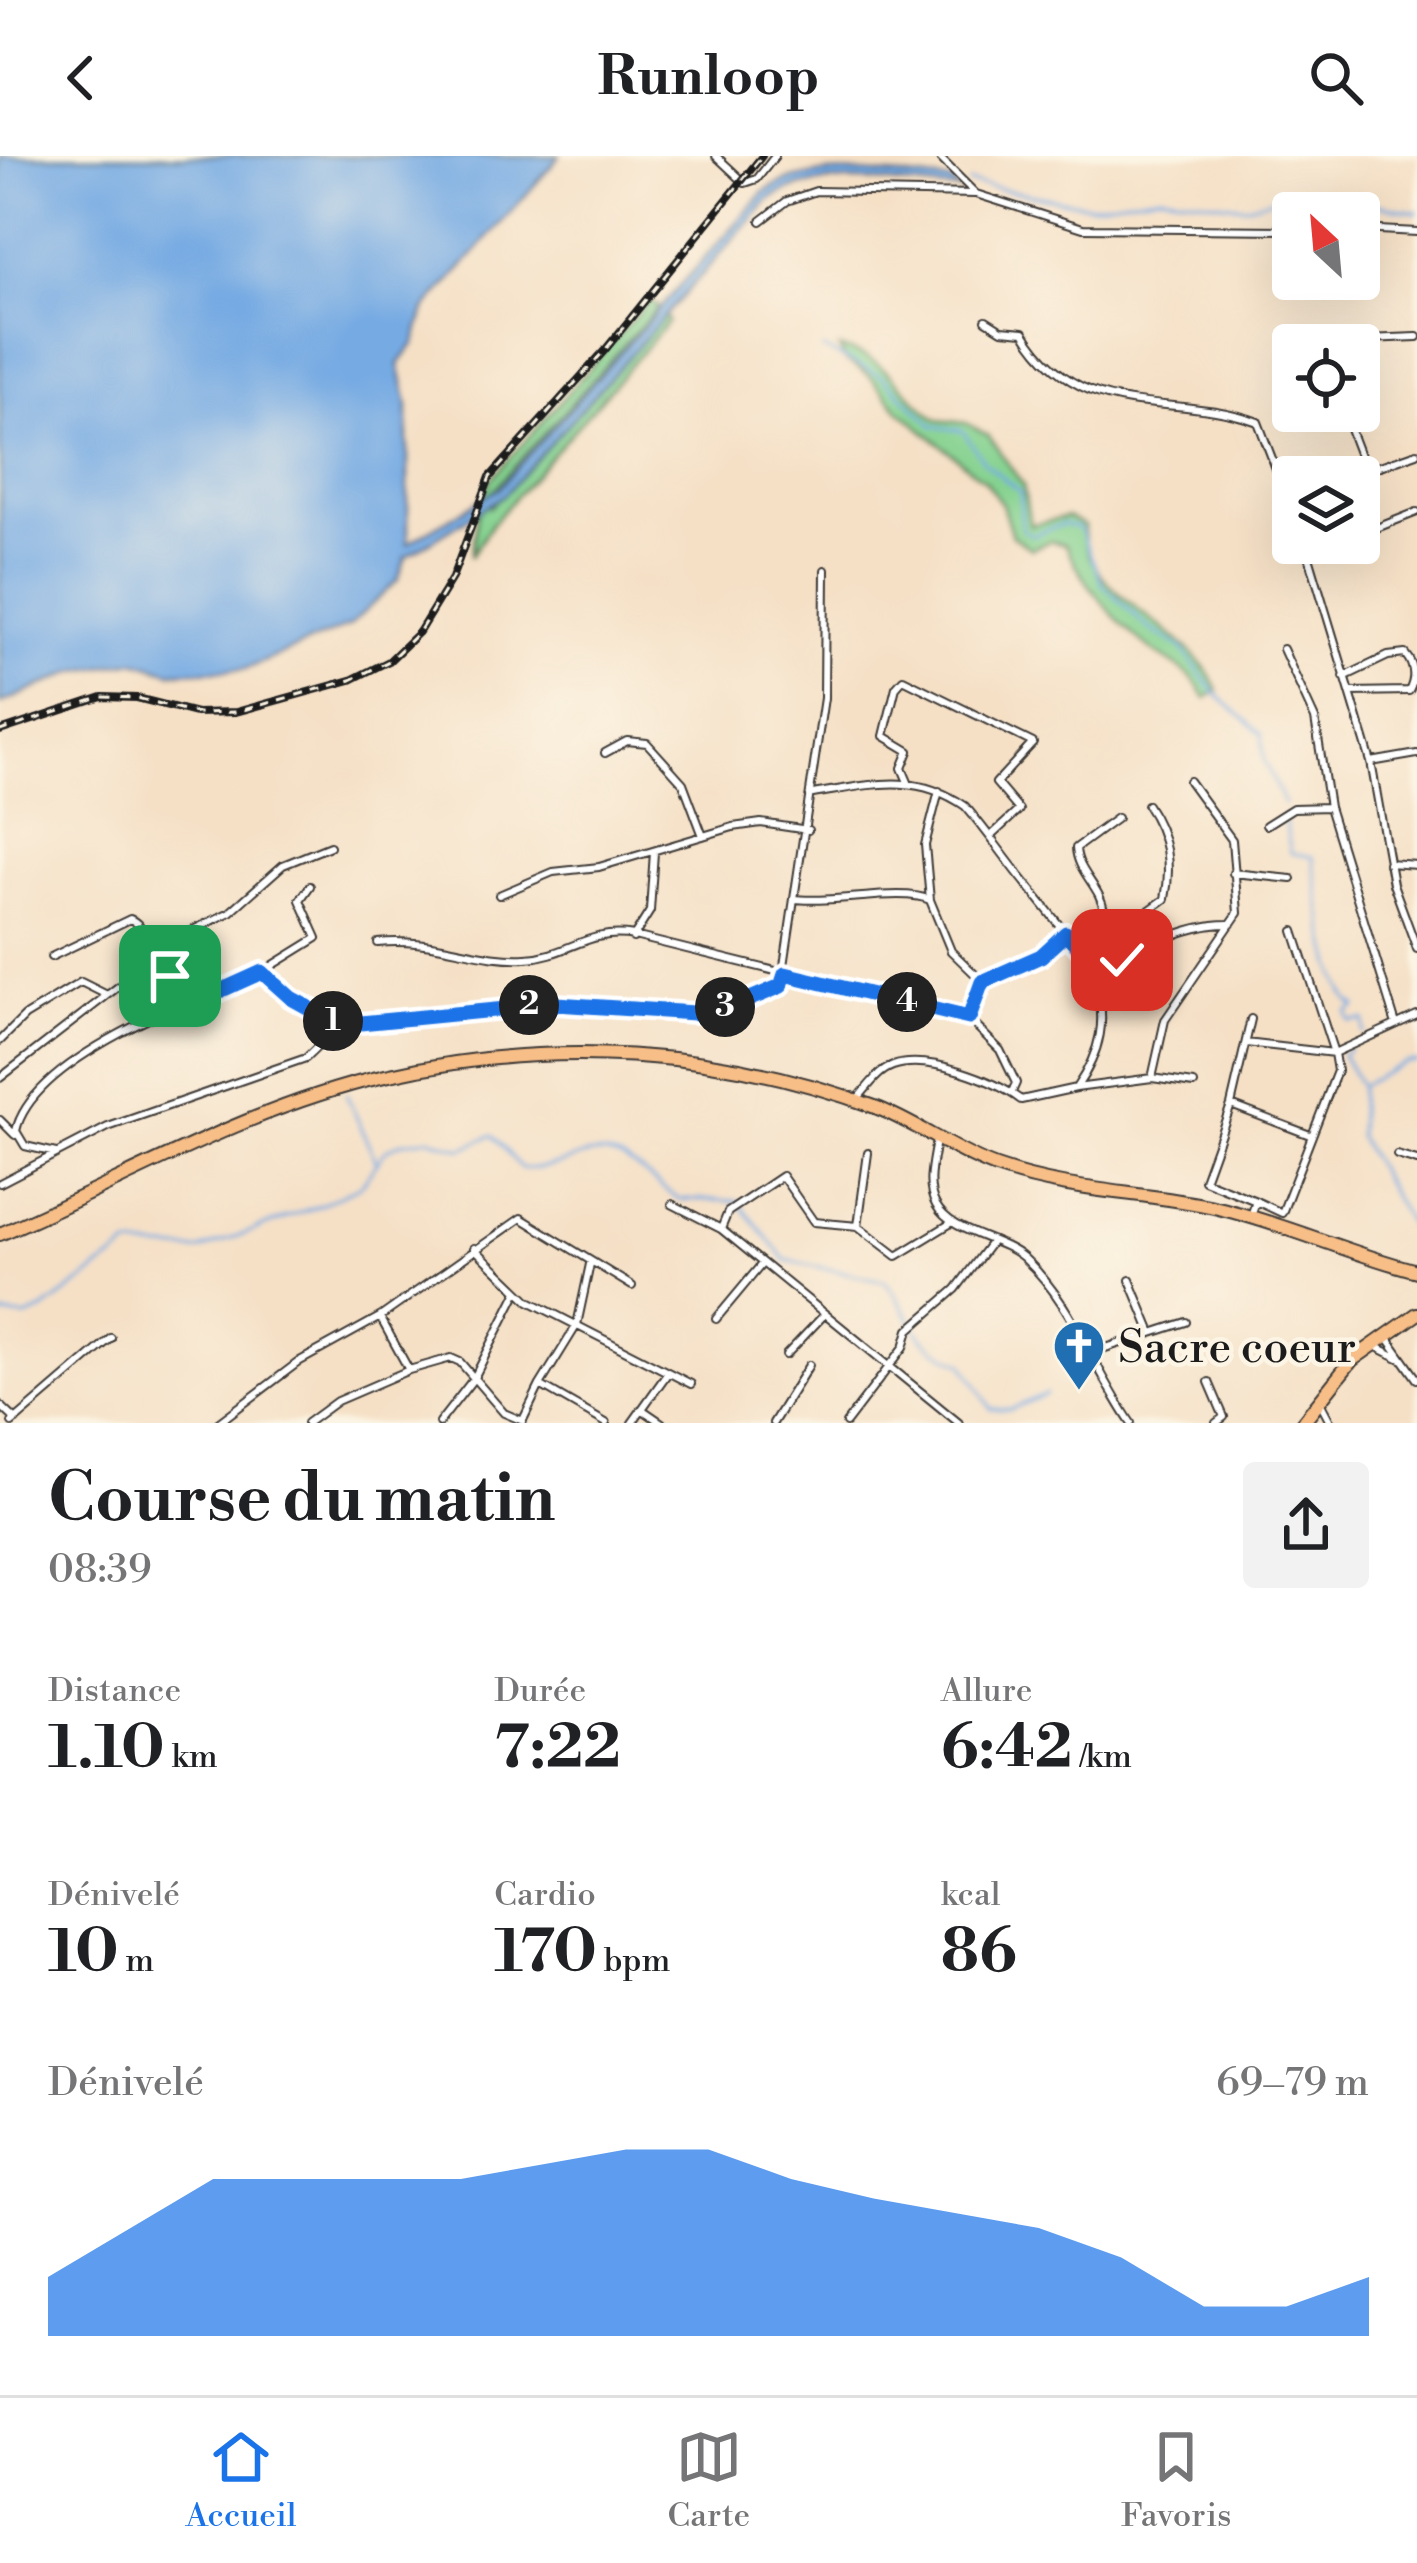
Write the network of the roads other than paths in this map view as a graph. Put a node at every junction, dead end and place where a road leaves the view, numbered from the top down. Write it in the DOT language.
graph roads {
  1 [pos="716,156"];
  2 [pos="775,156"];
  3 [pos="938,156"];
  4 [pos="976,194"];
  5 [pos="761,220"];
  6 [pos="1272,230"];
  7 [pos="1380,230"];
  8 [pos="1417,232"];
  9 [pos="986,320"];
  10 [pos="1417,337"];
  11 [pos="1380,338"];
  12 [pos="1417,452"];
  13 [pos="1273,456"];
  14 [pos="1380,466"];
  15 [pos="1417,512"];
  16 [pos="1380,527"];
  17 [pos="1312,564"];
  18 [pos="825,570"];
  19 [pos="1283,649"];
  20 [pos="1345,676"];
  21 [pos="1351,692"];
  22 [pos="1413,692"];
  23 [pos="605,753"];
  24 [pos="1417,754"];
  25 [pos="1371,762"];
  26 [pos="1190,781"];
  27 [pos="908,782"];
  28 [pos="940,789"];
  29 [pos="813,794"];
  30 [pos="1147,805"];
  31 [pos="1329,807"];
  32 [pos="1117,818"];
  33 [pos="1266,825"];
  34 [pos="808,830"];
  35 [pos="703,836"];
  36 [pos="991,836"];
  37 [pos="330,846"];
  38 [pos="654,852"];
  39 [pos="1388,863"];
  40 [pos="1417,865"];
  41 [pos="1233,873"];
  42 [pos="1292,879"];
  43 [pos="310,886"];
  44 [pos="499,895"];
  45 [pos="795,899"];
  46 [pos="930,900"];
  47 [pos="1231,925"];
  48 [pos="1415,930"];
  49 [pos="1294,931"];
  50 [pos="1069,936"];
  51 [pos="633,938"];
  52 [pos="378,943"];
  53 [pos="1417,949"];
  54 [pos="150,950"];
  55 [pos="1086,956"];
  56 [pos="51,958"];
  57 [pos="149,968"];
  58 [pos="262,972"];
  59 [pos="785,974"];
  60 [pos="1094,980"];
  61 [pos="982,982"];
  62 [pos="107,995"];
  63 [pos="200,1000"];
  64 [pos="1417,1015"];
  65 [pos="969,1018"];
  66 [pos="1251,1018"];
  67 [pos="1395,1021"];
  68 [pos="340,1025"];
  69 [pos="0,1041"];
  70 [pos="1246,1043"];
  71 [pos="1334,1053"];
  72 [pos="0,1078"];
  73 [pos="1151,1078"];
  74 [pos="1194,1084"];
  75 [pos="1076,1088"];
  76 [pos="1012,1092"];
  77 [pos="855,1101"];
  78 [pos="1232,1105"];
  79 [pos="0,1120"];
  80 [pos="1310,1135"];
  81 [pos="18,1138"];
  82 [pos="936,1139"];
  83 [pos="56,1153"];
  84 [pos="868,1153"];
  85 [pos="1397,1155"];
  86 [pos="1417,1161"];
  87 [pos="0,1183"];
  88 [pos="1256,1202"];
  89 [pos="672,1204"];
  90 [pos="1250,1218"];
  91 [pos="1280,1220"];
  92 [pos="953,1222"];
  93 [pos="858,1226"];
  94 [pos="721,1228"];
  95 [pos="0,1234"];
  96 [pos="993,1240"];
  97 [pos="475,1248"];
  98 [pos="590,1264"];
  99 [pos="761,1265"];
  100 [pos="1417,1271"];
  101 [pos="1130,1280"];
  102 [pos="632,1286"];
  103 [pos="518,1291"];
  104 [pos="1417,1314"];
  105 [pos="823,1316"];
  106 [pos="380,1317"];
  107 [pos="716,1319"];
  108 [pos="1186,1322"];
  109 [pos="577,1325"];
  110 [pos="1152,1333"];
  111 [pos="1384,1333"];
  112 [pos="111,1338"];
  113 [pos="1371,1344"];
  114 [pos="1087,1354"];
  115 [pos="786,1355"];
  116 [pos="1404,1361"];
  117 [pos="809,1365"];
  118 [pos="889,1365"];
  119 [pos="410,1370"];
  120 [pos="667,1374"];
  121 [pos="475,1378"];
  122 [pos="1417,1379"];
  123 [pos="1209,1382"];
  124 [pos="691,1384"];
  125 [pos="540,1385"];
  126 [pos="1318,1399"];
  127 [pos="0,1405"];
  128 [pos="643,1410"];
  129 [pos="16,1422"];
  130 [pos="524,1422"];
  131 [pos="218,1423"];
  132 [pos="307,1423"];
  133 [pos="439,1423"];
  134 [pos="606,1423"];
  135 [pos="632,1423"];
  136 [pos="662,1423"];
  137 [pos="772,1423"];
  138 [pos="846,1423"];
  139 [pos="959,1423"];
  140 [pos="1131,1423"];
  141 [pos="1216,1423"];
  142 [pos="1302,1423"];
  143 [pos="1331,1423"];
  1 -- 2 [label="street"];
  3 -- 4 [label="street"];
  4 -- 5 [label="street"];
  4 -- 6 [label="street"];
  7 -- 8 [label="street"];
  9 -- 13 [label="street"];
  10 -- 11 [label="street"];
  12 -- 14 [label="street"];
  15 -- 16 [label="street"];
  17 -- 20 [label="street"];
  18 -- 29 [label="street"];
  19 -- 31 [label="street"];
  20 -- 21 [label="street"];
  20 -- 22 [label="street"];
  21 -- 22 [label="street"];
  21 -- 25 [label="street"];
  23 -- 35 [label="street"];
  24 -- 25 [label="street"];
  25 -- 39 [label="street"];
  26 -- 41 [label="street"];
  27 -- 28 [label="street"];
  27 -- 29 [label="street"];
  27 -- 36 [label="street"];
  28 -- 36 [label="street"];
  28 -- 46 [label="street"];
  29 -- 34 [label="street"];
  30 -- 55 [label="street"];
  31 -- 33 [label="street"];
  31 -- 67 [label="street"];
  32 -- 50 [label="street"];
  34 -- 35 [label="street"];
  34 -- 45 [label="street"];
  35 -- 38 [label="street"];
  36 -- 50 [label="street"];
  37 -- 54 [label="street"];
  38 -- 44 [label="street"];
  38 -- 51 [label="street"];
  39 -- 40 [label="street"];
  39 -- 48 [label="street"];
  41 -- 42 [label="street"];
  41 -- 47 [label="street"];
  43 -- 58 [label="street"];
  45 -- 46 [label="street"];
  45 -- 59 [label="street"];
  46 -- 61 [label="street"];
  47 -- 60 [label="street"];
  47 -- 73 [label="street"];
  48 -- 53 [label="street"];
  49 -- 71 [label="street"];
  50 -- 55 [label="street"];
  50 -- 61 [label="street"];
  51 -- 52 [label="street"];
  51 -- 59 [label="street"];
  54 -- 56 [label="street"];
  54 -- 57 [label="street"];
  55 -- 60 [label="street"];
  57 -- 62 [label="street"];
  57 -- 63 [label="street"];
  58 -- 63 [label="street"];
  58 -- 68 [label="street"];
  59 -- 65 [label="street"];
  59 -- 68 [label="street"];
  60 -- 75 [label="street"];
  61 -- 65 [label="street"];
  62 -- 69 [label="street"];
  62 -- 72 [label="street"];
  63 -- 81 [label="street"];
  64 -- 67 [label="street"];
  65 -- 76 [label="street"];
  66 -- 70 [label="street"];
  67 -- 71 [label="street"];
  68 -- 83 [label="street"];
  70 -- 71 [label="street"];
  70 -- 78 [label="street"];
  71 -- 80 [label="street"];
  73 -- 74 [label="street"];
  73 -- 75 [label="street"];
  75 -- 76 [label="street"];
  76 -- 77 [label="street"];
  77 -- 82 [label="highway"];
  77 -- 95 [label="highway"];
  78 -- 80 [label="street"];
  78 -- 88 [label="street"];
  79 -- 81 [label="street"];
  80 -- 91 [label="street"];
  81 -- 83 [label="street"];
  82 -- 90 [label="highway"];
  82 -- 92 [label="street"];
  83 -- 87 [label="street"];
  84 -- 93 [label="street"];
  85 -- 86 [label="street"];
  88 -- 90 [label="street"];
  88 -- 91 [label="street"];
  89 -- 94 [label="street"];
  90 -- 91 [label="highway"];
  91 -- 100 [label="highway"];
  92 -- 93 [label="street"];
  92 -- 96 [label="street"];
  93 -- 94 [label="street"];
  94 -- 99 [label="street"];
  96 -- 114 [label="street"];
  96 -- 118 [label="street"];
  97 -- 98 [label="street"];
  97 -- 103 [label="street"];
  97 -- 106 [label="street"];
  98 -- 102 [label="street"];
  98 -- 109 [label="street"];
  99 -- 105 [label="street"];
  99 -- 107 [label="street"];
  101 -- 110 [label="street"];
  103 -- 109 [label="street"];
  103 -- 121 [label="street"];
  104 -- 111 [label="highway"];
  105 -- 115 [label="street"];
  105 -- 118 [label="street"];
  106 -- 119 [label="street"];
  106 -- 131 [label="street"];
  108 -- 110 [label="street"];
  109 -- 120 [label="street"];
  109 -- 125 [label="street"];
  110 -- 114 [label="street"];
  111 -- 113 [label="highway"];
  111 -- 116 [label="street"];
  112 -- 129 [label="street"];
  113 -- 116 [label="street"];
  113 -- 126 [label="highway"];
  114 -- 140 [label="street"];
  116 -- 122 [label="street"];
  117 -- 137 [label="street"];
  118 -- 138 [label="street"];
  118 -- 139 [label="street"];
  119 -- 121 [label="street"];
  119 -- 132 [label="street"];
  120 -- 124 [label="street"];
  120 -- 128 [label="street"];
  121 -- 130 [label="street"];
  121 -- 133 [label="street"];
  123 -- 141 [label="street"];
  125 -- 130 [label="street"];
  125 -- 134 [label="street"];
  126 -- 142 [label="highway"];
  126 -- 143 [label="street"];
  127 -- 129 [label="street"];
  128 -- 135 [label="street"];
  128 -- 136 [label="street"];
}
